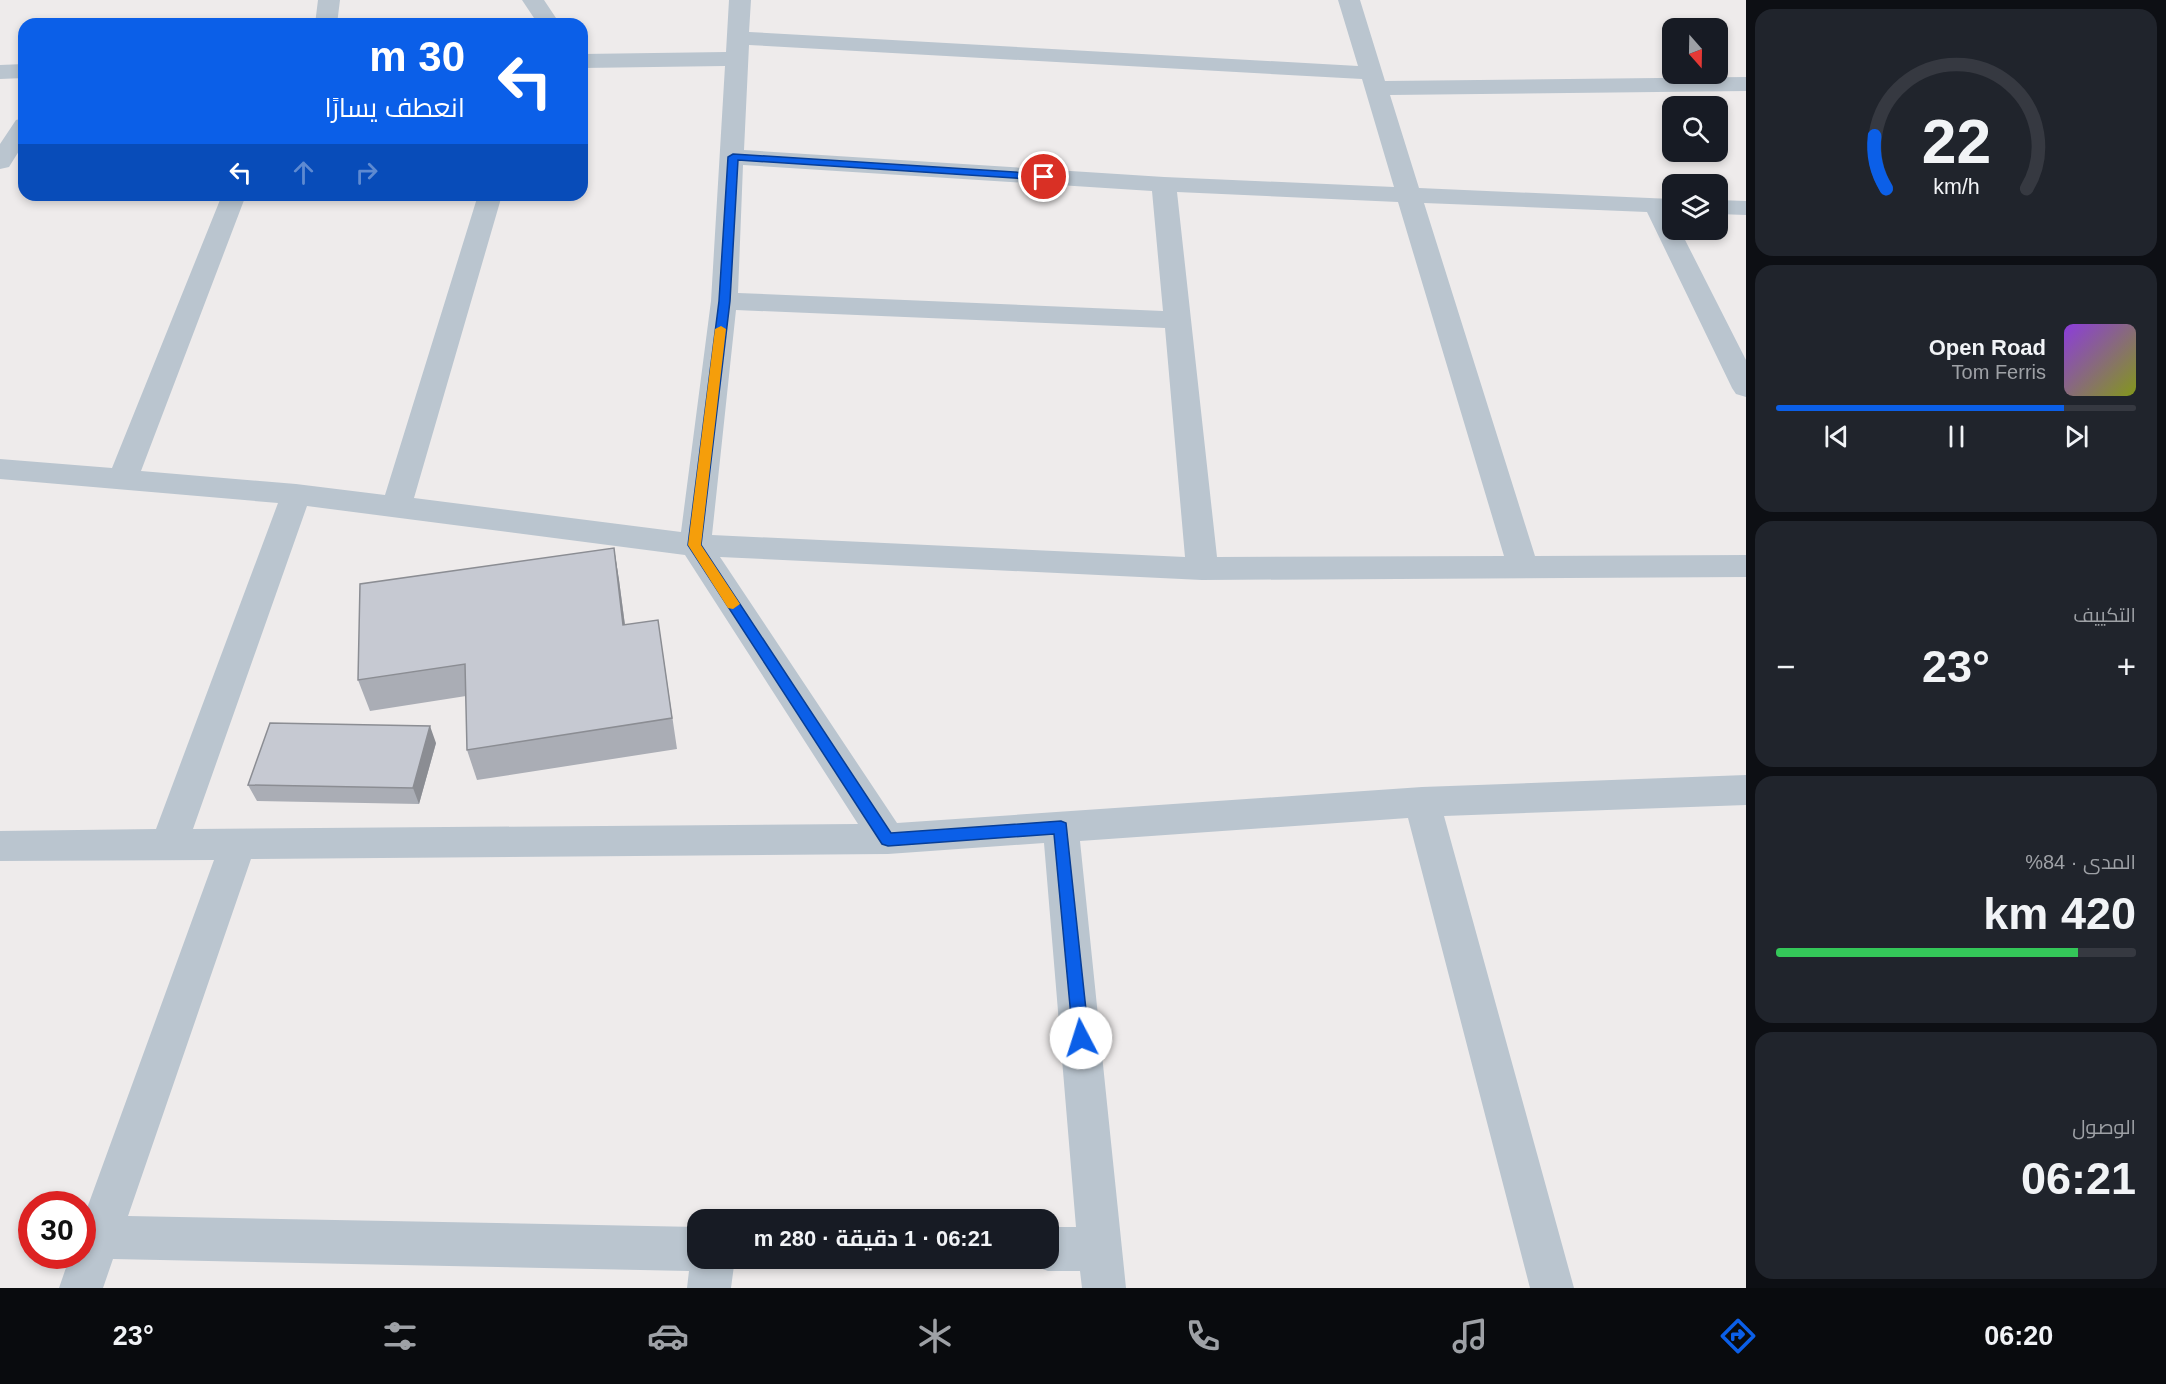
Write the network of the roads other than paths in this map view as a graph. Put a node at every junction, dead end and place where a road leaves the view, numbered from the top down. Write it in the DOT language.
graph roads {
  1 [pos="329,0"];
  2 [pos="533,0"];
  3 [pos="740,0"];
  4 [pos="1349,0"];
  5 [pos="327,18"];
  6 [pos="545,18"];
  7 [pos="738,49"];
  8 [pos="588,60"];
  9 [pos="18,71"];
  10 [pos="0,72"];
  11 [pos="1374,81"];
  12 [pos="1746,84"];
  13 [pos="18,134"];
  14 [pos="733,157"];
  15 [pos="0,162"];
  16 [pos="1164,184"];
  17 [pos="1409,196"];
  18 [pos="232,201"];
  19 [pos="488,201"];
  20 [pos="1662,206"];
  21 [pos="1728,207"];
  22 [pos="1746,208"];
  23 [pos="1681,240"];
  24 [pos="724,301"];
  25 [pos="1177,320"];
  26 [pos="1738,357"];
  27 [pos="1746,388"];
  28 [pos="0,469"];
  29 [pos="123,478"];
  30 [pos="296,494"];
  31 [pos="396,507"];
  32 [pos="695,545"];
  33 [pos="1746,566"];
  34 [pos="1523,567"];
  35 [pos="1202,569"];
  36 [pos="1746,790"];
  37 [pos="1422,802"];
  38 [pos="1061,828"];
  39 [pos="888,840"];
  40 [pos="169,845"];
  41 [pos="238,845"];
  42 [pos="0,846"];
  43 [pos="99,1237"];
  44 [pos="687,1249"];
  45 [pos="1059,1253"];
  46 [pos="1102,1268"];
  47 [pos="712,1269"];
  48 [pos="81,1288"];
  49 [pos="709,1288"];
  50 [pos="1552,1288"];
  1 -- 5 [label="street"];
  2 -- 6 [label="street"];
  3 -- 7 [label="street"];
  4 -- 11 [label="street"];
  7 -- 8 [label="street"];
  7 -- 11 [label="street"];
  7 -- 14 [label="street"];
  9 -- 10 [label="street"];
  11 -- 12 [label="street"];
  11 -- 17 [label="street"];
  13 -- 15 [label="street"];
  14 -- 16 [label="street"];
  14 -- 24 [label="street"];
  16 -- 17 [label="street"];
  16 -- 25 [label="street"];
  17 -- 20 [label="street"];
  17 -- 34 [label="street"];
  18 -- 29 [label="street"];
  19 -- 31 [label="street"];
  21 -- 22 [label="street"];
  23 -- 26 [label="street"];
  24 -- 25 [label="street"];
  24 -- 32 [label="street"];
  25 -- 35 [label="street"];
  26 -- 27 [label="street"];
  28 -- 29 [label="street"];
  29 -- 30 [label="street"];
  30 -- 31 [label="street"];
  30 -- 40 [label="street"];
  31 -- 32 [label="street"];
  32 -- 35 [label="street"];
  32 -- 39 [label="street"];
  33 -- 34 [label="street"];
  34 -- 35 [label="street"];
  36 -- 37 [label="street"];
  37 -- 38 [label="street"];
  37 -- 50 [label="street"];
  38 -- 39 [label="street"];
  38 -- 46 [label="street"];
  39 -- 41 [label="street"];
  40 -- 41 [label="street"];
  40 -- 42 [label="street"];
  41 -- 43 [label="street"];
  43 -- 44 [label="street"];
  43 -- 48 [label="street"];
  45 -- 46 [label="street"];
  47 -- 49 [label="street"];
}
